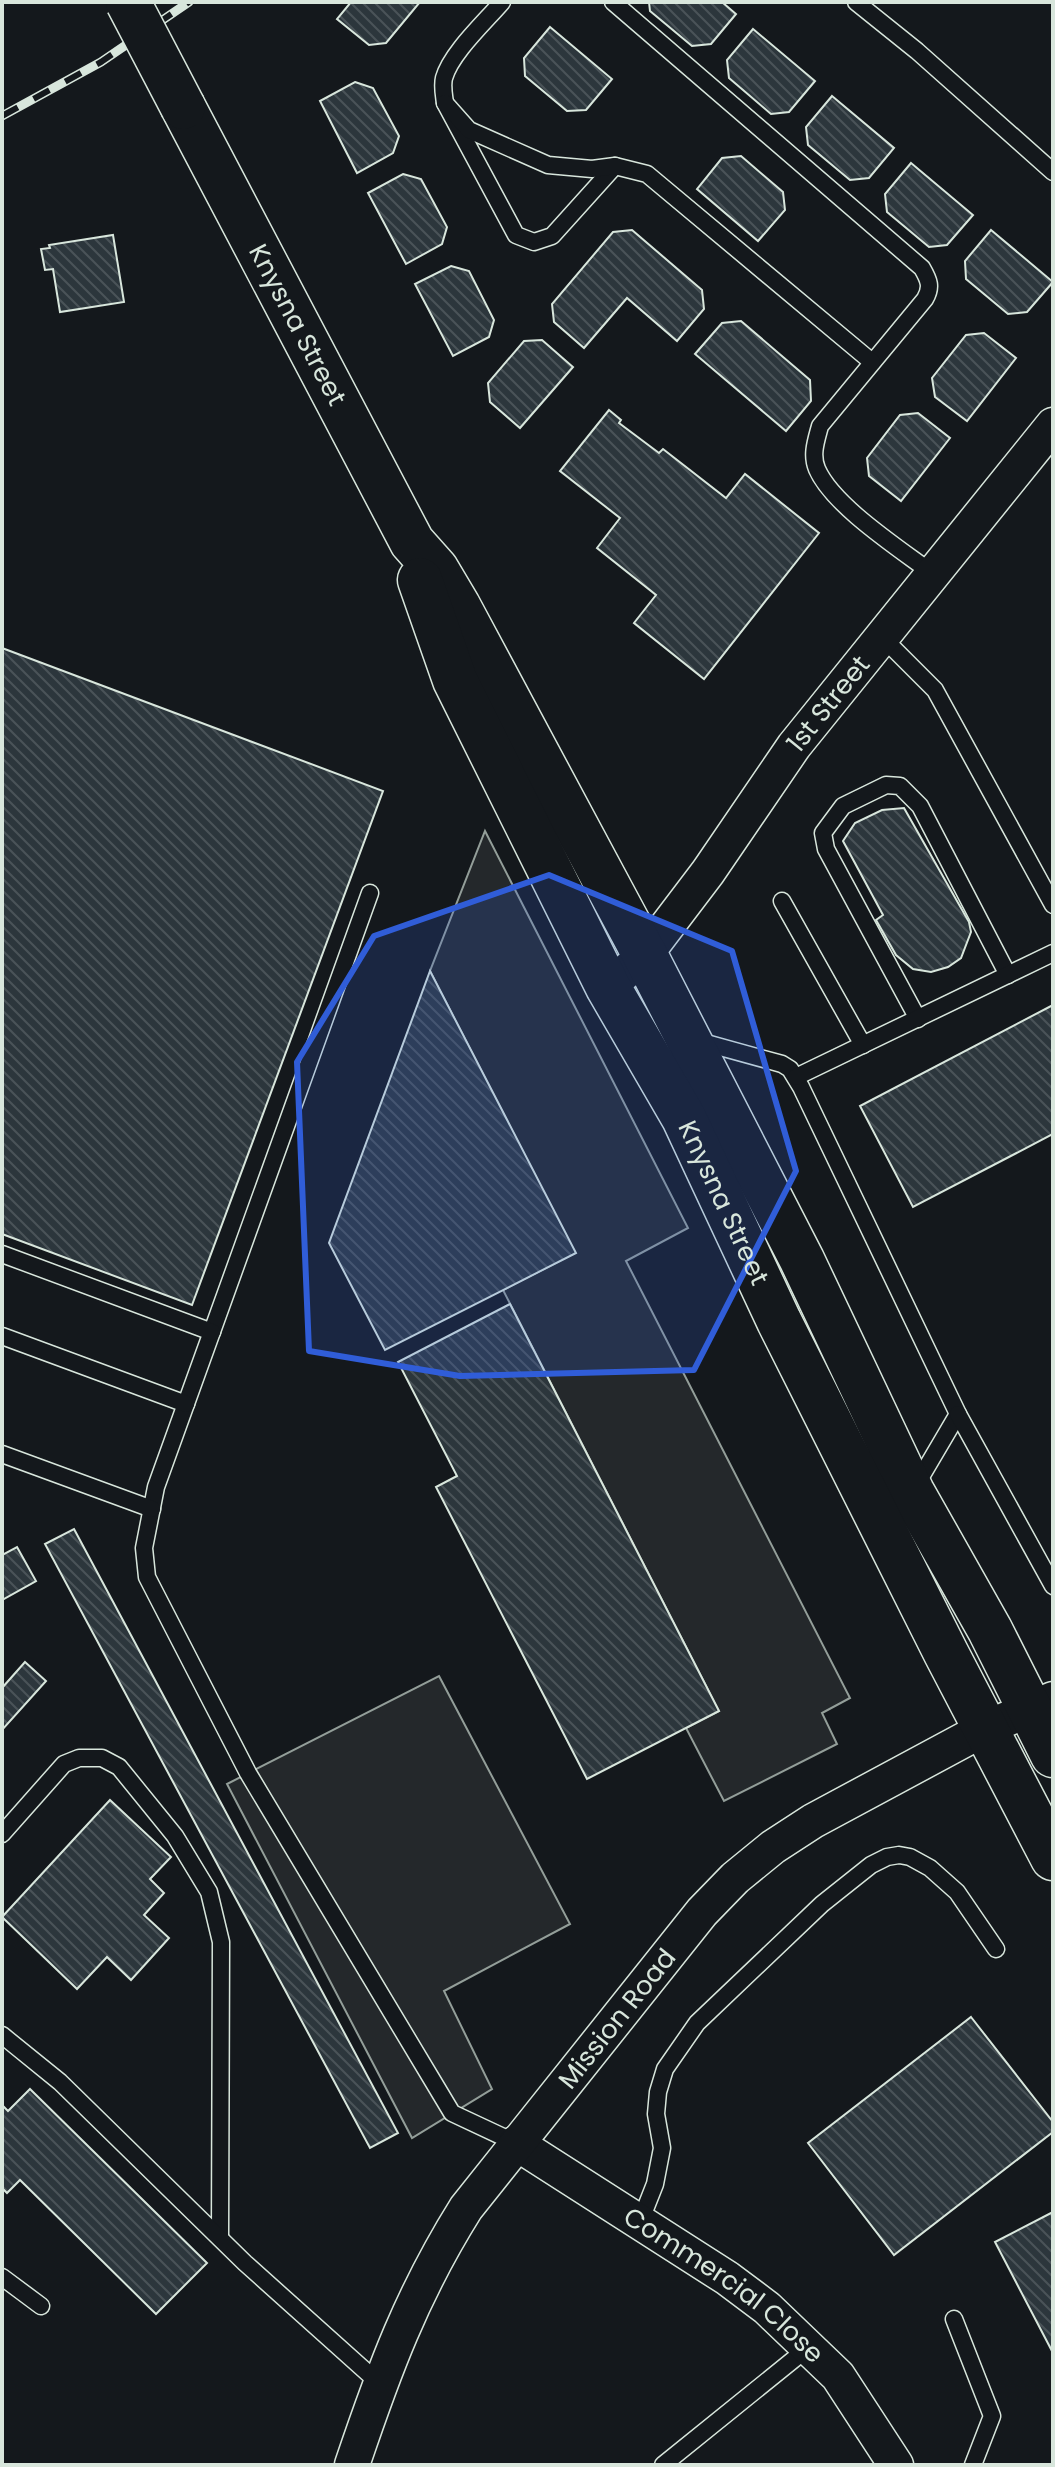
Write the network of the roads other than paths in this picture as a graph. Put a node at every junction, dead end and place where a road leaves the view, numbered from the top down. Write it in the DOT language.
graph roads {
  1 [pos="128,2"];
  2 [pos="502,2"];
  3 [pos="613,2"];
  4 [pos="856,2"];
  5 [pos="445,103"];
  6 [pos="615,166"];
  7 [pos="1053,172"];
  8 [pos="872,362"];
  9 [pos="1053,425"];
  10 [pos="412,542"];
  11 [pos="933,574"];
  12 [pos="882,637"];
  13 [pos="370,893"];
  14 [pos="782,901"];
  15 [pos="1053,905"];
  16 [pos="1053,953"];
  17 [pos="645,955"];
  18 [pos="1008,975"];
  19 [pos="608,987"];
  20 [pos="918,1019"];
  21 [pos="686,1038"];
  22 [pos="863,1045"];
  23 [pos="796,1077"];
  24 [pos="2,1254"];
  25 [pos="212,1332"];
  26 [pos="2,1336"];
  27 [pos="186,1404"];
  28 [pos="958,1414"];
  29 [pos="2,1454"];
  30 [pos="912,1492"];
  31 [pos="152,1509"];
  32 [pos="1053,1586"];
  33 [pos="1042,1704"];
  34 [pos="986,1728"];
  35 [pos="1053,1755"];
  36 [pos="2,1834"];
  37 [pos="1053,1858"];
  38 [pos="996,1949"];
  39 [pos="2,2035"];
  40 [pos="516,2143"];
  41 [pos="640,2222"];
  42 [pos="220,2238"];
  43 [pos="2,2277"];
  44 [pos="41,2306"];
  45 [pos="954,2319"];
  46 [pos="809,2347"];
  47 [pos="380,2384"];
  48 [pos="352,2465"];
  49 [pos="663,2465"];
  50 [pos="896,2465"];
  51 [pos="973,2465"];
  1 -- 10 [label="highway, Knysna Street, bridge"];
  2 -- 5 [label="lane"];
  3 -- 8 [label="lane"];
  4 -- 7 [label="lane"];
  5 -- 6 [label="lane"];
  5 -- 6 [label="lane"];
  6 -- 8 [label="lane"];
  8 -- 11 [label="lane"];
  9 -- 11 [label="street, 1st Street"];
  10 -- 17 [label="highway, Knysna Street"];
  10 -- 19 [label="highway, Knysna Street"];
  11 -- 12 [label="street, 1st Street"];
  12 -- 15 [label="lane"];
  12 -- 17 [label="street, 1st Street"];
  13 -- 25 [label="lane"];
  14 -- 22 [label="lane"];
  16 -- 18 [label="lane"];
  17 -- 19 [label="street, 1st Street"];
  17 -- 21 [label="highway, Knysna Street"];
  18 -- 20 [label="lane"];
  18 -- 20 [label="lane"];
  19 -- 34 [label="highway, Knysna Street"];
  20 -- 22 [label="lane"];
  21 -- 23 [label="lane"];
  21 -- 30 [label="highway, Knysna Street"];
  22 -- 23 [label="lane"];
  23 -- 28 [label="lane"];
  24 -- 25 [label="lane"];
  25 -- 27 [label="lane"];
  26 -- 27 [label="lane"];
  27 -- 31 [label="lane"];
  28 -- 30 [label="lane"];
  28 -- 32 [label="lane"];
  29 -- 31 [label="lane"];
  30 -- 33 [label="highway, Knysna Street"];
  31 -- 40 [label="lane"];
  33 -- 34 [label="street, Mission Road"];
  33 -- 35 [label="highway, Knysna Street"];
  34 -- 37 [label="highway, Knysna Street"];
  34 -- 40 [label="street, Mission Road"];
  36 -- 42 [label="lane"];
  38 -- 41 [label="lane"];
  39 -- 42 [label="lane"];
  40 -- 41 [label="street, Commercial Close"];
  40 -- 47 [label="street, Mission Road"];
  41 -- 46 [label="street, Commercial Close"];
  42 -- 47 [label="lane"];
  43 -- 44 [label="lane"];
  45 -- 51 [label="lane"];
  46 -- 49 [label="lane"];
  46 -- 50 [label="street, Commercial Close"];
  47 -- 48 [label="street, Mission Road"];
}
